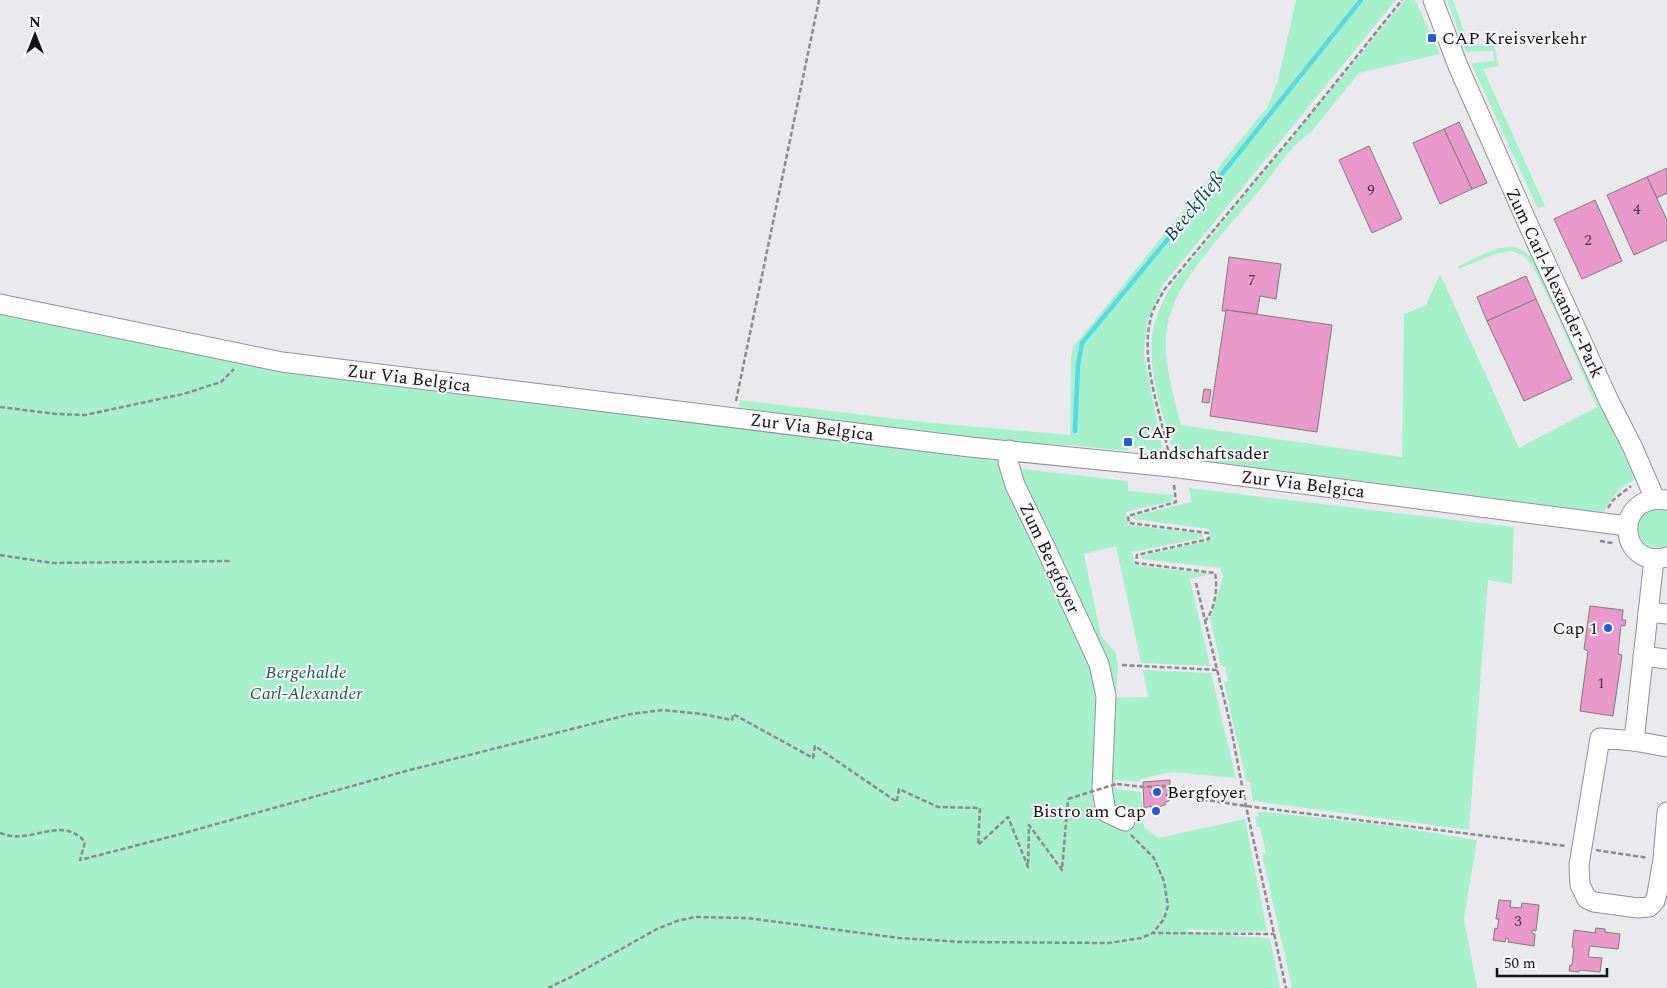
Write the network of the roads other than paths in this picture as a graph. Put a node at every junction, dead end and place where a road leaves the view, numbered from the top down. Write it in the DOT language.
graph roads {
  1 [pos="1423,0"];
  2 [pos="1433,0"];
  3 [pos="1458,66"];
  4 [pos="0,304"];
  5 [pos="1009,450"];
  6 [pos="1661,500"];
  7 [pos="1627,526"];
  8 [pos="1660,558"];
  9 [pos="1648,612"];
  10 [pos="1667,614"];
  11 [pos="1643,656"];
  12 [pos="1667,659"];
  13 [pos="1634,741"];
  14 [pos="1667,747"];
  15 [pos="1667,812"];
  16 [pos="1125,821"];
  1 -- 3 [label="street, Zum Carl-Alexander-Park"];
  2 -- 3 [label="street, Zum Carl-Alexander-Park"];
  3 -- 6 [label="street, Zum Carl-Alexander-Park"];
  4 -- 5 [label="street, Zur Via Belgica"];
  5 -- 7 [label="street, Zur Via Belgica"];
  5 -- 16 [label="street, Zum Bergfoyer"];
  6 -- 7 [label="street, Zum Carl-Alexander-Park"];
  7 -- 8 [label="street"];
  8 -- 9 [label="street"];
  9 -- 10 [label="street"];
  9 -- 11 [label="street"];
  11 -- 12 [label="street"];
  11 -- 13 [label="street"];
  13 -- 14 [label="street"];
  13 -- 15 [label="street"];
}
